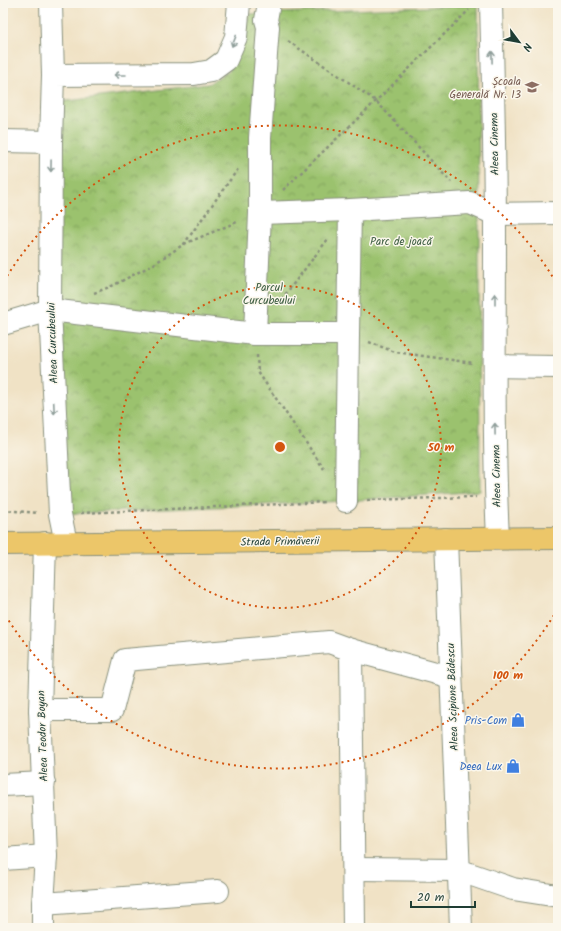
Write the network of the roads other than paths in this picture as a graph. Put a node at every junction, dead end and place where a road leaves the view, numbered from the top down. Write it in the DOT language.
graph roads {
  1 [pos="51,3"];
  2 [pos="239,3"];
  3 [pos="269,3"];
  4 [pos="491,3"];
  5 [pos="53,75"];
  6 [pos="3,141"];
  7 [pos="51,142"];
  8 [pos="350,210"];
  9 [pos="260,212"];
  10 [pos="558,213"];
  11 [pos="495,214"];
  12 [pos="50,310"];
  13 [pos="3,324"];
  14 [pos="255,334"];
  15 [pos="348,334"];
  16 [pos="495,366"];
  17 [pos="558,367"];
  18 [pos="346,501"];
  19 [pos="498,538"];
  20 [pos="558,538"];
  21 [pos="446,539"];
  22 [pos="55,543"];
  23 [pos="3,544"];
  24 [pos="351,650"];
  25 [pos="451,677"];
  26 [pos="40,710"];
  27 [pos="44,783"];
  28 [pos="3,785"];
  29 [pos="46,856"];
  30 [pos="3,859"];
  31 [pos="354,869"];
  32 [pos="458,870"];
  33 [pos="218,891"];
  34 [pos="558,896"];
  35 [pos="43,904"];
  36 [pos="43,928"];
  37 [pos="354,928"];
  38 [pos="461,928"];
  1 -- 5 [label="street, Aleea Curcubeului"];
  2 -- 5 [label="street, one-way"];
  3 -- 9 [label="street"];
  11 -- 4 [label="street, Aleea Cinema, one-way"];
  5 -- 7 [label="street, Aleea Curcubeului"];
  6 -- 7 [label="street"];
  7 -- 12 [label="street, Aleea Curcubeului, one-way"];
  8 -- 9 [label="street"];
  8 -- 11 [label="street"];
  8 -- 15 [label="street"];
  9 -- 14 [label="street"];
  10 -- 11 [label="street"];
  16 -- 11 [label="street, Aleea Cinema, one-way"];
  12 -- 13 [label="street"];
  12 -- 14 [label="street"];
  12 -- 22 [label="street, Aleea Curcubeului, one-way"];
  14 -- 15 [label="street"];
  15 -- 18 [label="street"];
  16 -- 17 [label="street"];
  19 -- 16 [label="street, Aleea Cinema, one-way"];
  19 -- 20 [label="main road, Strada Primăverii"];
  19 -- 21 [label="main road, Strada Primăverii"];
  21 -- 22 [label="main road, Strada Primăverii"];
  21 -- 25 [label="street, Aleea Scipione Bădescu"];
  22 -- 23 [label="main road, Strada Primăverii"];
  22 -- 26 [label="street, Aleea Teodor Boyan"];
  24 -- 25 [label="street"];
  24 -- 26 [label="street"];
  24 -- 31 [label="street"];
  25 -- 32 [label="street, Aleea Scipione Bădescu"];
  26 -- 27 [label="street, Aleea Teodor Boyan"];
  27 -- 28 [label="street"];
  27 -- 29 [label="street, Aleea Teodor Boyan"];
  29 -- 30 [label="street"];
  29 -- 35 [label="street, Aleea Teodor Boyan"];
  31 -- 32 [label="street"];
  31 -- 37 [label="street"];
  32 -- 34 [label="street"];
  32 -- 38 [label="street, Aleea Scipione Bădescu"];
  33 -- 35 [label="street"];
  35 -- 36 [label="street, Aleea Teodor Boyan"];
}
